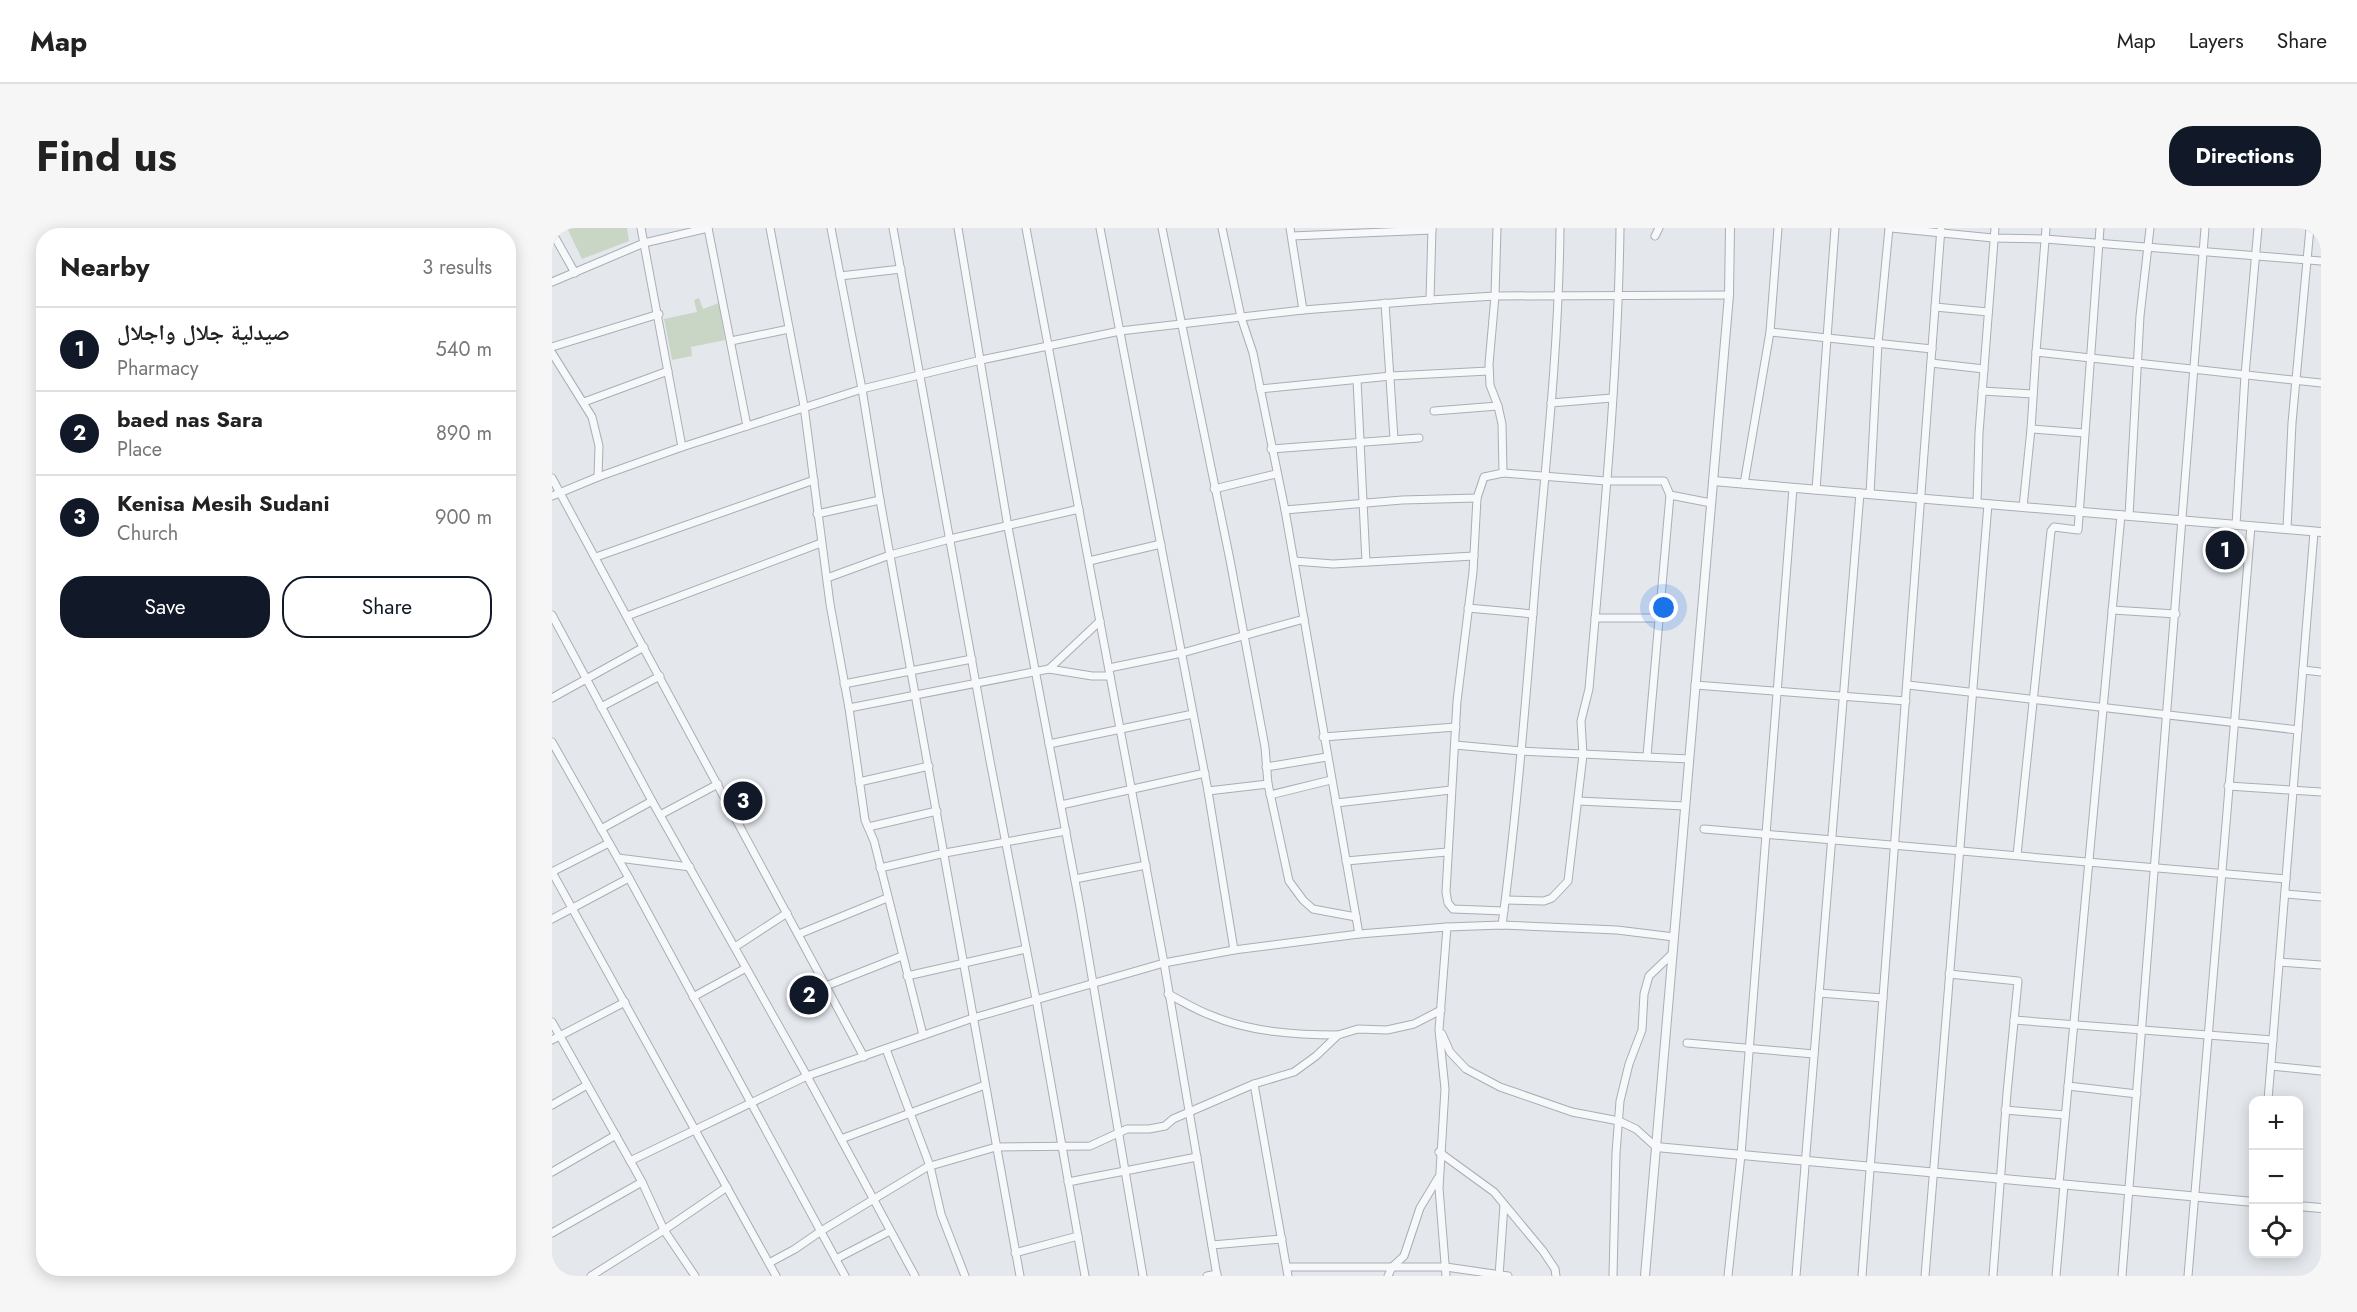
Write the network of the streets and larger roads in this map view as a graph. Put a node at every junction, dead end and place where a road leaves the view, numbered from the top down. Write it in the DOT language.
graph roads {
  1 [pos="641,228"];
  2 [pos="708,228"];
  3 [pos="770,228"];
  4 [pos="831,228"];
  5 [pos="893,228"];
  6 [pos="958,228"];
  7 [pos="1026,228"];
  8 [pos="1100,228"];
  9 [pos="1162,228"];
  10 [pos="1222,228"];
  11 [pos="1497,228"];
  12 [pos="1560,228"];
  13 [pos="1620,228"];
  14 [pos="1659,228"];
  15 [pos="1730,228"];
  16 [pos="1778,228"];
  17 [pos="1834,228"];
  18 [pos="1890,228"];
  19 [pos="1995,228"];
  20 [pos="2046,228"];
  21 [pos="2100,228"];
  22 [pos="2150,228"];
  23 [pos="2205,228"];
  24 [pos="2258,228"];
  25 [pos="2310,228"];
  26 [pos="1432,229"];
  27 [pos="1941,230"];
  28 [pos="1347,231"];
  29 [pos="552,232"];
  30 [pos="1291,232"];
  31 [pos="1655,236"];
  32 [pos="1994,238"];
  33 [pos="2045,239"];
  34 [pos="644,243"];
  35 [pos="2099,243"];
  36 [pos="2149,246"];
  37 [pos="2203,252"];
  38 [pos="2256,257"];
  39 [pos="2307,260"];
  40 [pos="2321,261"];
  41 [pos="901,269"];
  42 [pos="574,273"];
  43 [pos="840,276"];
  44 [pos="552,282"];
  45 [pos="1729,295"];
  46 [pos="1559,296"];
  47 [pos="1619,296"];
  48 [pos="1495,297"];
  49 [pos="1430,300"];
  50 [pos="1385,303"];
  51 [pos="1935,307"];
  52 [pos="1303,310"];
  53 [pos="1988,312"];
  54 [pos="658,314"];
  55 [pos="1241,317"];
  56 [pos="1182,325"];
  57 [pos="789,328"];
  58 [pos="1120,331"];
  59 [pos="1770,332"];
  60 [pos="1827,339"];
  61 [pos="731,341"];
  62 [pos="1878,343"];
  63 [pos="552,346"];
  64 [pos="1048,347"];
  65 [pos="1932,349"];
  66 [pos="2036,352"];
  67 [pos="552,353"];
  68 [pos="2091,358"];
  69 [pos="981,360"];
  70 [pos="1931,363"];
  71 [pos="2138,363"];
  72 [pos="1984,369"];
  73 [pos="2194,370"];
  74 [pos="668,371"];
  75 [pos="1489,371"];
  76 [pos="921,375"];
  77 [pos="2245,375"];
  78 [pos="1391,376"];
  79 [pos="1357,380"];
  80 [pos="2296,380"];
  81 [pos="2321,383"];
  82 [pos="862,389"];
  83 [pos="1260,389"];
  84 [pos="1982,391"];
  85 [pos="2033,394"];
  86 [pos="1612,398"];
  87 [pos="584,402"];
  88 [pos="1551,403"];
  89 [pos="804,406"];
  90 [pos="1498,406"];
  91 [pos="1434,411"];
  92 [pos="747,426"];
  93 [pos="2031,429"];
  94 [pos="2084,433"];
  95 [pos="1419,438"];
  96 [pos="1394,439"];
  97 [pos="1359,441"];
  98 [pos="682,447"];
  99 [pos="1271,449"];
  100 [pos="1503,473"];
  101 [pos="1276,474"];
  102 [pos="1545,476"];
  103 [pos="598,477"];
  104 [pos="552,478"];
  105 [pos="814,480"];
  106 [pos="1606,481"];
  107 [pos="1713,481"];
  108 [pos="1744,483"];
  109 [pos="1792,488"];
  110 [pos="1214,489"];
  111 [pos="1816,489"];
  112 [pos="560,493"];
  113 [pos="1865,494"];
  114 [pos="1670,495"];
  115 [pos="552,496"];
  116 [pos="1477,498"];
  117 [pos="1922,498"];
  118 [pos="880,500"];
  119 [pos="1364,503"];
  120 [pos="1711,503"];
  121 [pos="1977,503"];
  122 [pos="1988,504"];
  123 [pos="2023,507"];
  124 [pos="1079,509"];
  125 [pos="1284,510"];
  126 [pos="2080,512"];
  127 [pos="817,514"];
  128 [pos="2125,516"];
  129 [pos="2183,520"];
  130 [pos="2236,525"];
  131 [pos="2250,526"];
  132 [pos="1008,527"];
  133 [pos="2287,529"];
  134 [pos="2317,532"];
  135 [pos="950,539"];
  136 [pos="821,543"];
  137 [pos="1161,544"];
  138 [pos="890,555"];
  139 [pos="1474,556"];
  140 [pos="596,557"];
  141 [pos="1089,561"];
  142 [pos="1294,561"];
  143 [pos="1366,562"];
  144 [pos="827,578"];
  145 [pos="1468,608"];
  146 [pos="2112,610"];
  147 [pos="1533,614"];
  148 [pos="2176,614"];
  149 [pos="552,615"];
  150 [pos="627,616"];
  151 [pos="1595,618"];
  152 [pos="1659,618"];
  153 [pos="1304,619"];
  154 [pos="1100,621"];
  155 [pos="1244,635"];
  156 [pos="644,647"];
  157 [pos="1182,653"];
  158 [pos="972,659"];
  159 [pos="1049,669"];
  160 [pos="2303,670"];
  161 [pos="911,671"];
  162 [pos="1110,672"];
  163 [pos="2321,672"];
  164 [pos="1035,673"];
  165 [pos="660,676"];
  166 [pos="586,679"];
  167 [pos="844,684"];
  168 [pos="976,684"];
  169 [pos="1695,685"];
  170 [pos="1908,685"];
  171 [pos="1777,691"];
  172 [pos="1972,693"];
  173 [pos="916,696"];
  174 [pos="1844,696"];
  175 [pos="552,698"];
  176 [pos="2033,700"];
  177 [pos="1906,701"];
  178 [pos="601,707"];
  179 [pos="849,708"];
  180 [pos="2103,708"];
  181 [pos="1193,714"];
  182 [pos="2168,715"];
  183 [pos="2234,723"];
  184 [pos="1456,727"];
  185 [pos="1121,730"];
  186 [pos="2298,730"];
  187 [pos="1323,737"];
  188 [pos="552,742"];
  189 [pos="1049,744"];
  190 [pos="1455,745"];
  191 [pos="1521,751"];
  192 [pos="1583,755"];
  193 [pos="1647,756"];
  194 [pos="1327,757"];
  195 [pos="1689,759"];
  196 [pos="929,766"];
  197 [pos="1266,767"];
  198 [pos="1205,773"];
  199 [pos="1331,780"];
  200 [pos="859,782"];
  201 [pos="718,784"];
  202 [pos="1268,784"];
  203 [pos="2228,786"];
  204 [pos="1132,790"];
  205 [pos="1451,790"];
  206 [pos="2293,790"];
  207 [pos="1208,791"];
  208 [pos="2321,792"];
  209 [pos="1270,795"];
  210 [pos="652,801"];
  211 [pos="1578,801"];
  212 [pos="1335,803"];
  213 [pos="1061,805"];
  214 [pos="1685,806"];
  215 [pos="937,811"];
  216 [pos="660,815"];
  217 [pos="868,827"];
  218 [pos="1704,829"];
  219 [pos="601,830"];
  220 [pos="1066,831"];
  221 [pos="1766,832"];
  222 [pos="1832,838"];
  223 [pos="1006,841"];
  224 [pos="609,843"];
  225 [pos="1895,844"];
  226 [pos="1959,850"];
  227 [pos="1447,852"];
  228 [pos="945,853"];
  229 [pos="2017,855"];
  230 [pos="618,858"];
  231 [pos="1346,861"];
  232 [pos="2089,861"];
  233 [pos="1146,865"];
  234 [pos="690,867"];
  235 [pos="2155,867"];
  236 [pos="880,868"];
  237 [pos="552,872"];
  238 [pos="2221,873"];
  239 [pos="629,878"];
  240 [pos="1075,879"];
  241 [pos="2286,879"];
  242 [pos="2285,894"];
  243 [pos="2321,897"];
  244 [pos="887,898"];
  245 [pos="1506,900"];
  246 [pos="573,908"];
  247 [pos="1504,911"];
  248 [pos="787,913"];
  249 [pos="1356,917"];
  250 [pos="552,919"];
  251 [pos="1502,925"];
  252 [pos="1447,927"];
  253 [pos="799,934"];
  254 [pos="1359,934"];
  255 [pos="1674,937"];
  256 [pos="735,947"];
  257 [pos="1026,949"];
  258 [pos="1234,950"];
  259 [pos="1672,954"];
  260 [pos="902,956"];
  261 [pos="2279,962"];
  262 [pos="964,963"];
  263 [pos="1164,963"];
  264 [pos="2321,965"];
  265 [pos="747,968"];
  266 [pos="1949,974"];
  267 [pos="907,976"];
  268 [pos="1092,983"];
  269 [pos="826,986"];
  270 [pos="1819,993"];
  271 [pos="1168,994"];
  272 [pos="693,997"];
  273 [pos="1883,998"];
  274 [pos="1036,999"];
  275 [pos="625,1002"];
  276 [pos="1441,1010"];
  277 [pos="973,1018"];
  278 [pos="2014,1020"];
  279 [pos="552,1022"];
  280 [pos="2074,1025"];
  281 [pos="1439,1029"];
  282 [pos="2142,1030"];
  283 [pos="922,1035"];
  284 [pos="1338,1035"];
  285 [pos="2207,1035"];
  286 [pos="560,1036"];
  287 [pos="552,1040"];
  288 [pos="2273,1040"];
  289 [pos="1687,1043"];
  290 [pos="1749,1048"];
  291 [pos="886,1049"];
  292 [pos="1814,1054"];
  293 [pos="864,1057"];
  294 [pos="2271,1066"];
  295 [pos="2321,1071"];
  296 [pos="807,1077"];
  297 [pos="1254,1084"];
  298 [pos="588,1085"];
  299 [pos="985,1085"];
  300 [pos="2068,1086"];
  301 [pos="2137,1094"];
  302 [pos="2268,1096"];
  303 [pos="750,1103"];
  304 [pos="552,1105"];
  305 [pos="2005,1110"];
  306 [pos="1189,1112"];
  307 [pos="910,1113"];
  308 [pos="2065,1115"];
  309 [pos="1618,1121"];
  310 [pos="695,1130"];
  311 [pos="1118,1133"];
  312 [pos="616,1136"];
  313 [pos="841,1139"];
  314 [pos="996,1147"];
  315 [pos="1062,1147"];
  316 [pos="1656,1147"];
  317 [pos="1439,1152"];
  318 [pos="1741,1155"];
  319 [pos="1197,1157"];
  320 [pos="630,1161"];
  321 [pos="1805,1161"];
  322 [pos="930,1166"];
  323 [pos="1870,1167"];
  324 [pos="552,1172"];
  325 [pos="1125,1172"];
  326 [pos="1933,1173"];
  327 [pos="1439,1175"];
  328 [pos="2000,1179"];
  329 [pos="642,1182"];
  330 [pos="1068,1182"];
  331 [pos="2061,1184"];
  332 [pos="727,1186"];
  333 [pos="2129,1191"];
  334 [pos="2193,1196"];
  335 [pos="873,1199"];
  336 [pos="2249,1202"];
  337 [pos="1504,1205"];
  338 [pos="2303,1206"];
  339 [pos="2321,1208"];
  340 [pos="664,1230"];
  341 [pos="821,1231"];
  342 [pos="890,1231"];
  343 [pos="552,1233"];
  344 [pos="1078,1236"];
  345 [pos="1282,1239"];
  346 [pos="1212,1245"];
  347 [pos="1016,1253"];
  348 [pos="836,1259"];
  349 [pos="769,1263"];
  350 [pos="1287,1267"];
  351 [pos="1392,1267"];
  352 [pos="1446,1268"];
  353 [pos="1217,1275"];
  354 [pos="1499,1275"];
  355 [pos="591,1276"];
  356 [pos="695,1276"];
  357 [pos="776,1276"];
  358 [pos="845,1276"];
  359 [pos="915,1276"];
  360 [pos="965,1276"];
  361 [pos="1020,1276"];
  362 [pos="1085,1276"];
  363 [pos="1143,1276"];
  364 [pos="1207,1276"];
  365 [pos="1288,1276"];
  366 [pos="1388,1276"];
  367 [pos="1446,1276"];
  368 [pos="1508,1276"];
  369 [pos="1556,1276"];
  370 [pos="1613,1276"];
  371 [pos="1645,1276"];
  372 [pos="1728,1276"];
  373 [pos="1796,1276"];
  374 [pos="1862,1276"];
  375 [pos="1925,1276"];
  376 [pos="1993,1276"];
  377 [pos="2056,1276"];
  378 [pos="2122,1276"];
  379 [pos="2188,1276"];
  1 -- 34 [label="street"];
  2 -- 34 [label="street"];
  2 -- 61 [label="street"];
  3 -- 57 [label="street"];
  4 -- 43 [label="street"];
  5 -- 41 [label="street"];
  6 -- 69 [label="street"];
  7 -- 64 [label="street"];
  8 -- 58 [label="street"];
  9 -- 56 [label="street"];
  10 -- 55 [label="street"];
  11 -- 48 [label="street"];
  12 -- 46 [label="street"];
  13 -- 47 [label="street"];
  14 -- 31 [label="street"];
  15 -- 45 [label="street"];
  16 -- 59 [label="street"];
  17 -- 60 [label="street"];
  18 -- 27 [label="street"];
  18 -- 62 [label="street"];
  19 -- 32 [label="street"];
  20 -- 33 [label="street"];
  21 -- 35 [label="street"];
  22 -- 36 [label="street"];
  23 -- 37 [label="street"];
  24 -- 38 [label="street"];
  25 -- 39 [label="street"];
  26 -- 28 [label="street"];
  26 -- 49 [label="street"];
  27 -- 32 [label="street"];
  27 -- 51 [label="street"];
  28 -- 30 [label="street"];
  29 -- 42 [label="street"];
  30 -- 52 [label="street"];
  32 -- 33 [label="street"];
  32 -- 53 [label="street"];
  33 -- 35 [label="street"];
  33 -- 66 [label="street"];
  34 -- 42 [label="street"];
  34 -- 54 [label="street"];
  35 -- 36 [label="street"];
  35 -- 68 [label="street"];
  36 -- 37 [label="street"];
  36 -- 71 [label="street"];
  37 -- 38 [label="street"];
  37 -- 73 [label="street"];
  38 -- 39 [label="street"];
  38 -- 77 [label="street"];
  39 -- 40 [label="street"];
  39 -- 80 [label="street"];
  41 -- 43 [label="street"];
  41 -- 76 [label="street"];
  42 -- 44 [label="street"];
  43 -- 82 [label="street"];
  45 -- 47 [label="street"];
  45 -- 107 [label="street"];
  46 -- 47 [label="street"];
  46 -- 48 [label="street"];
  46 -- 88 [label="street"];
  47 -- 86 [label="street"];
  48 -- 49 [label="street"];
  48 -- 75 [label="street"];
  49 -- 50 [label="street"];
  50 -- 52 [label="street"];
  50 -- 78 [label="street"];
  51 -- 53 [label="street"];
  51 -- 65 [label="street"];
  52 -- 55 [label="street"];
  53 -- 72 [label="street"];
  54 -- 63 [label="street"];
  54 -- 74 [label="street"];
  55 -- 56 [label="street"];
  55 -- 83 [label="street"];
  56 -- 58 [label="street"];
  56 -- 110 [label="street"];
  57 -- 61 [label="street"];
  57 -- 89 [label="street"];
  58 -- 64 [label="street"];
  58 -- 137 [label="street"];
  59 -- 60 [label="street"];
  59 -- 108 [label="street"];
  60 -- 62 [label="street"];
  60 -- 111 [label="street"];
  61 -- 92 [label="street"];
  62 -- 65 [label="street"];
  62 -- 113 [label="street"];
  64 -- 69 [label="street"];
  64 -- 124 [label="street"];
  65 -- 70 [label="street"];
  66 -- 68 [label="street"];
  66 -- 85 [label="street"];
  67 -- 87 [label="street"];
  68 -- 71 [label="street"];
  68 -- 94 [label="street"];
  69 -- 76 [label="street"];
  69 -- 132 [label="street"];
  70 -- 72 [label="street"];
  70 -- 117 [label="street"];
  71 -- 73 [label="street"];
  71 -- 128 [label="street"];
  72 -- 84 [label="street"];
  73 -- 77 [label="street"];
  73 -- 129 [label="street"];
  74 -- 87 [label="street"];
  74 -- 98 [label="street"];
  75 -- 78 [label="street"];
  75 -- 90 [label="street"];
  76 -- 82 [label="street"];
  76 -- 135 [label="street"];
  77 -- 80 [label="street"];
  77 -- 130 [label="street"];
  78 -- 79 [label="street"];
  78 -- 96 [label="street"];
  79 -- 83 [label="street"];
  79 -- 97 [label="street"];
  80 -- 81 [label="street"];
  80 -- 133 [label="street"];
  82 -- 89 [label="street"];
  82 -- 118 [label="street"];
  83 -- 99 [label="street"];
  84 -- 85 [label="street"];
  84 -- 121 [label="street"];
  85 -- 93 [label="street"];
  86 -- 88 [label="street"];
  86 -- 106 [label="street"];
  87 -- 103 [label="street"];
  88 -- 102 [label="street"];
  89 -- 92 [label="street"];
  89 -- 105 [label="street"];
  90 -- 91 [label="street"];
  90 -- 100 [label="street"];
  92 -- 98 [label="street"];
  93 -- 94 [label="street"];
  93 -- 123 [label="street"];
  94 -- 126 [label="street"];
  95 -- 96 [label="street"];
  96 -- 97 [label="street"];
  97 -- 99 [label="street"];
  97 -- 119 [label="street"];
  98 -- 103 [label="street"];
  99 -- 101 [label="street"];
  100 -- 102 [label="street"];
  100 -- 116 [label="street"];
  101 -- 110 [label="street"];
  101 -- 125 [label="street"];
  102 -- 106 [label="street"];
  102 -- 147 [label="street"];
  103 -- 112 [label="street"];
  104 -- 112 [label="street"];
  105 -- 127 [label="street"];
  105 -- 140 [label="street"];
  106 -- 114 [label="street"];
  106 -- 151 [label="street"];
  107 -- 108 [label="street"];
  107 -- 120 [label="street"];
  108 -- 109 [label="street"];
  109 -- 111 [label="street"];
  109 -- 171 [label="street"];
  110 -- 155 [label="street"];
  111 -- 113 [label="street"];
  112 -- 115 [label="street"];
  112 -- 140 [label="street"];
  113 -- 117 [label="street"];
  113 -- 174 [label="street"];
  114 -- 120 [label="street"];
  114 -- 152 [label="street"];
  116 -- 119 [label="street"];
  116 -- 139 [label="street"];
  117 -- 121 [label="street"];
  117 -- 170 [label="street"];
  118 -- 127 [label="street"];
  118 -- 138 [label="street"];
  119 -- 125 [label="street"];
  119 -- 143 [label="street"];
  120 -- 169 [label="street"];
  121 -- 122 [label="street"];
  122 -- 123 [label="street"];
  122 -- 172 [label="street"];
  123 -- 126 [label="street"];
  124 -- 132 [label="street"];
  124 -- 141 [label="street"];
  125 -- 142 [label="street"];
  126 -- 128 [label="street"];
  126 -- 176 [label="street"];
  127 -- 136 [label="street"];
  128 -- 129 [label="street"];
  128 -- 146 [label="street"];
  129 -- 130 [label="street"];
  129 -- 148 [label="street"];
  130 -- 131 [label="street"];
  131 -- 133 [label="street"];
  131 -- 183 [label="street"];
  132 -- 135 [label="street"];
  132 -- 164 [label="street"];
  133 -- 134 [label="street"];
  134 -- 160 [label="street"];
  135 -- 138 [label="street"];
  135 -- 158 [label="street"];
  136 -- 144 [label="street"];
  136 -- 150 [label="street"];
  137 -- 141 [label="street"];
  137 -- 157 [label="street"];
  138 -- 144 [label="street"];
  138 -- 161 [label="street"];
  139 -- 143 [label="street"];
  139 -- 145 [label="street"];
  140 -- 150 [label="street"];
  141 -- 154 [label="street"];
  142 -- 143 [label="street"];
  142 -- 153 [label="street"];
  144 -- 167 [label="street"];
  145 -- 147 [label="street"];
  145 -- 184 [label="street"];
  146 -- 148 [label="street"];
  146 -- 180 [label="street"];
  147 -- 191 [label="street"];
  148 -- 182 [label="street"];
  149 -- 166 [label="street"];
  150 -- 156 [label="street"];
  151 -- 152 [label="street"];
  151 -- 192 [label="street"];
  152 -- 193 [label="street"];
  153 -- 155 [label="street"];
  153 -- 187 [label="street"];
  154 -- 159 [label="street"];
  154 -- 162 [label="street"];
  155 -- 157 [label="street"];
  155 -- 197 [label="street"];
  156 -- 165 [label="street"];
  156 -- 166 [label="street"];
  157 -- 162 [label="street"];
  157 -- 181 [label="street"];
  158 -- 161 [label="street"];
  158 -- 168 [label="street"];
  159 -- 162 [label="street"];
  159 -- 164 [label="street"];
  160 -- 163 [label="street"];
  160 -- 186 [label="street"];
  161 -- 167 [label="street"];
  161 -- 173 [label="street"];
  162 -- 185 [label="street"];
  164 -- 168 [label="street"];
  164 -- 189 [label="street"];
  165 -- 178 [label="street"];
  165 -- 201 [label="street"];
  166 -- 175 [label="street"];
  166 -- 178 [label="street"];
  167 -- 179 [label="street"];
  168 -- 173 [label="street"];
  168 -- 223 [label="street"];
  169 -- 171 [label="street"];
  169 -- 195 [label="street"];
  170 -- 172 [label="street"];
  170 -- 177 [label="street"];
  171 -- 174 [label="street"];
  171 -- 221 [label="street"];
  172 -- 176 [label="street"];
  172 -- 226 [label="street"];
  173 -- 179 [label="street"];
  173 -- 196 [label="street"];
  174 -- 177 [label="street"];
  174 -- 222 [label="street"];
  176 -- 180 [label="street"];
  176 -- 229 [label="street"];
  177 -- 225 [label="street"];
  178 -- 210 [label="street"];
  179 -- 200 [label="street"];
  180 -- 182 [label="street"];
  180 -- 232 [label="street"];
  181 -- 185 [label="street"];
  181 -- 198 [label="street"];
  182 -- 183 [label="street"];
  182 -- 235 [label="street"];
  183 -- 186 [label="street"];
  183 -- 203 [label="street"];
  184 -- 187 [label="street"];
  184 -- 190 [label="street"];
  185 -- 189 [label="street"];
  185 -- 204 [label="street"];
  186 -- 206 [label="street"];
  187 -- 194 [label="street"];
  188 -- 219 [label="street"];
  189 -- 213 [label="street"];
  190 -- 191 [label="street"];
  190 -- 205 [label="street"];
  191 -- 192 [label="street"];
  191 -- 245 [label="street"];
  192 -- 193 [label="street"];
  192 -- 211 [label="street"];
  193 -- 195 [label="street"];
  194 -- 197 [label="street"];
  194 -- 199 [label="street"];
  195 -- 214 [label="street"];
  196 -- 200 [label="street"];
  196 -- 215 [label="street"];
  197 -- 202 [label="street"];
  198 -- 204 [label="street"];
  198 -- 207 [label="street"];
  199 -- 209 [label="street"];
  199 -- 212 [label="street"];
  200 -- 217 [label="street"];
  201 -- 216 [label="street"];
  201 -- 248 [label="street"];
  202 -- 207 [label="street"];
  202 -- 209 [label="street"];
  203 -- 206 [label="street"];
  203 -- 238 [label="street"];
  204 -- 213 [label="street"];
  204 -- 233 [label="street"];
  205 -- 212 [label="street"];
  205 -- 227 [label="street"];
  206 -- 208 [label="street"];
  206 -- 241 [label="street"];
  207 -- 258 [label="street"];
  209 -- 249 [label="street"];
  210 -- 216 [label="street"];
  210 -- 219 [label="street"];
  211 -- 214 [label="street"];
  211 -- 245 [label="street"];
  212 -- 231 [label="street"];
  213 -- 220 [label="street"];
  214 -- 255 [label="street"];
  215 -- 217 [label="street"];
  215 -- 228 [label="street"];
  216 -- 234 [label="street"];
  217 -- 236 [label="street"];
  218 -- 221 [label="street"];
  219 -- 224 [label="street"];
  220 -- 223 [label="street"];
  220 -- 240 [label="street"];
  221 -- 222 [label="street"];
  221 -- 290 [label="street"];
  222 -- 225 [label="street"];
  222 -- 270 [label="street"];
  223 -- 228 [label="street"];
  223 -- 257 [label="street"];
  224 -- 230 [label="street"];
  224 -- 237 [label="street"];
  225 -- 226 [label="street"];
  225 -- 273 [label="street"];
  226 -- 229 [label="street"];
  226 -- 266 [label="street"];
  227 -- 231 [label="street"];
  227 -- 247 [label="street"];
  228 -- 236 [label="street"];
  228 -- 262 [label="street"];
  229 -- 232 [label="street"];
  230 -- 234 [label="street"];
  230 -- 239 [label="street"];
  231 -- 249 [label="street"];
  232 -- 235 [label="street"];
  232 -- 280 [label="street"];
  233 -- 240 [label="street"];
  233 -- 263 [label="street"];
  234 -- 256 [label="street"];
  235 -- 238 [label="street"];
  235 -- 282 [label="street"];
  236 -- 244 [label="street"];
  237 -- 246 [label="street"];
  238 -- 241 [label="street"];
  238 -- 285 [label="street"];
  239 -- 246 [label="street"];
  239 -- 272 [label="street"];
  240 -- 268 [label="street"];
  241 -- 242 [label="street"];
  242 -- 243 [label="street"];
  242 -- 261 [label="street"];
  244 -- 253 [label="street"];
  244 -- 260 [label="street"];
  245 -- 247 [label="street"];
  246 -- 250 [label="street"];
  246 -- 275 [label="street"];
  247 -- 251 [label="street"];
  248 -- 253 [label="street"];
  248 -- 256 [label="street"];
  249 -- 254 [label="street"];
  251 -- 252 [label="street"];
  251 -- 255 [label="street"];
  252 -- 254 [label="street"];
  252 -- 276 [label="street"];
  253 -- 269 [label="street"];
  254 -- 258 [label="street"];
  255 -- 259 [label="street"];
  256 -- 265 [label="street"];
  257 -- 262 [label="street"];
  257 -- 274 [label="street"];
  258 -- 263 [label="street"];
  259 -- 309 [label="street"];
  259 -- 316 [label="street"];
  260 -- 267 [label="street"];
  260 -- 269 [label="street"];
  261 -- 264 [label="street"];
  261 -- 288 [label="street"];
  262 -- 267 [label="street"];
  262 -- 277 [label="street"];
  263 -- 268 [label="street"];
  263 -- 271 [label="street"];
  265 -- 272 [label="street"];
  265 -- 296 [label="street"];
  266 -- 278 [label="street"];
  266 -- 326 [label="street"];
  267 -- 283 [label="street"];
  268 -- 274 [label="street"];
  268 -- 311 [label="street"];
  269 -- 293 [label="street"];
  270 -- 273 [label="street"];
  270 -- 292 [label="street"];
  271 -- 284 [label="street"];
  271 -- 306 [label="street"];
  272 -- 303 [label="street"];
  273 -- 323 [label="street"];
  274 -- 277 [label="street"];
  274 -- 315 [label="street"];
  275 -- 286 [label="street"];
  275 -- 310 [label="street"];
  276 -- 281 [label="street"];
  276 -- 284 [label="street"];
  277 -- 283 [label="street"];
  277 -- 299 [label="street"];
  278 -- 280 [label="street"];
  278 -- 305 [label="street"];
  279 -- 286 [label="street"];
  280 -- 282 [label="street"];
  280 -- 300 [label="street"];
  281 -- 309 [label="street"];
  281 -- 317 [label="street"];
  282 -- 285 [label="street"];
  282 -- 301 [label="street"];
  283 -- 291 [label="street"];
  284 -- 297 [label="street"];
  285 -- 288 [label="street"];
  285 -- 334 [label="street"];
  286 -- 287 [label="street"];
  286 -- 298 [label="street"];
  288 -- 294 [label="street"];
  289 -- 290 [label="street"];
  290 -- 292 [label="street"];
  290 -- 318 [label="street"];
  291 -- 293 [label="street"];
  291 -- 307 [label="street"];
  292 -- 321 [label="street"];
  293 -- 296 [label="street"];
  294 -- 295 [label="street"];
  294 -- 302 [label="street"];
  296 -- 303 [label="street"];
  296 -- 313 [label="street"];
  297 -- 306 [label="street"];
  297 -- 345 [label="street"];
  298 -- 304 [label="street"];
  298 -- 312 [label="street"];
  299 -- 307 [label="street"];
  299 -- 314 [label="street"];
  300 -- 301 [label="street"];
  300 -- 308 [label="street"];
  301 -- 333 [label="street"];
  303 -- 310 [label="street"];
  303 -- 341 [label="street"];
  305 -- 308 [label="street"];
  305 -- 328 [label="street"];
  306 -- 311 [label="street"];
  306 -- 319 [label="street"];
  307 -- 313 [label="street"];
  307 -- 322 [label="street"];
  308 -- 331 [label="street"];
  309 -- 316 [label="street"];
  309 -- 370 [label="street"];
  310 -- 320 [label="street"];
  310 -- 332 [label="street"];
  311 -- 315 [label="street"];
  311 -- 325 [label="street"];
  312 -- 320 [label="street"];
  312 -- 324 [label="street"];
  313 -- 335 [label="street"];
  314 -- 315 [label="street"];
  314 -- 322 [label="street"];
  314 -- 347 [label="street"];
  315 -- 330 [label="street"];
  316 -- 318 [label="street"];
  316 -- 371 [label="street"];
  317 -- 327 [label="street"];
  317 -- 337 [label="street"];
  318 -- 321 [label="street"];
  318 -- 372 [label="street"];
  319 -- 325 [label="street"];
  319 -- 346 [label="street"];
  320 -- 329 [label="street"];
  321 -- 323 [label="street"];
  321 -- 373 [label="street"];
  322 -- 335 [label="street"];
  322 -- 360 [label="street"];
  323 -- 326 [label="street"];
  323 -- 374 [label="street"];
  325 -- 330 [label="street"];
  325 -- 363 [label="street"];
  326 -- 328 [label="street"];
  326 -- 375 [label="street"];
  327 -- 351 [label="street"];
  327 -- 352 [label="street"];
  328 -- 331 [label="street"];
  328 -- 376 [label="street"];
  329 -- 340 [label="street"];
  329 -- 343 [label="street"];
  330 -- 344 [label="street"];
  331 -- 333 [label="street"];
  331 -- 377 [label="street"];
  332 -- 340 [label="street"];
  332 -- 349 [label="street"];
  333 -- 334 [label="street"];
  333 -- 378 [label="street"];
  334 -- 336 [label="street"];
  334 -- 379 [label="street"];
  335 -- 341 [label="street"];
  335 -- 342 [label="street"];
  337 -- 354 [label="street"];
  337 -- 369 [label="street"];
  338 -- 339 [label="street"];
  340 -- 355 [label="street"];
  340 -- 356 [label="street"];
  341 -- 348 [label="street"];
  341 -- 349 [label="street"];
  342 -- 348 [label="street"];
  342 -- 359 [label="street"];
  344 -- 347 [label="street"];
  344 -- 362 [label="street"];
  345 -- 346 [label="street"];
  345 -- 350 [label="street"];
  346 -- 353 [label="street"];
  347 -- 361 [label="street"];
  348 -- 358 [label="street"];
  349 -- 357 [label="street"];
  350 -- 351 [label="street"];
  350 -- 365 [label="street"];
  351 -- 352 [label="street"];
  351 -- 366 [label="street"];
  352 -- 354 [label="street"];
  352 -- 367 [label="street"];
  353 -- 364 [label="street"];
  354 -- 368 [label="street"];
}
